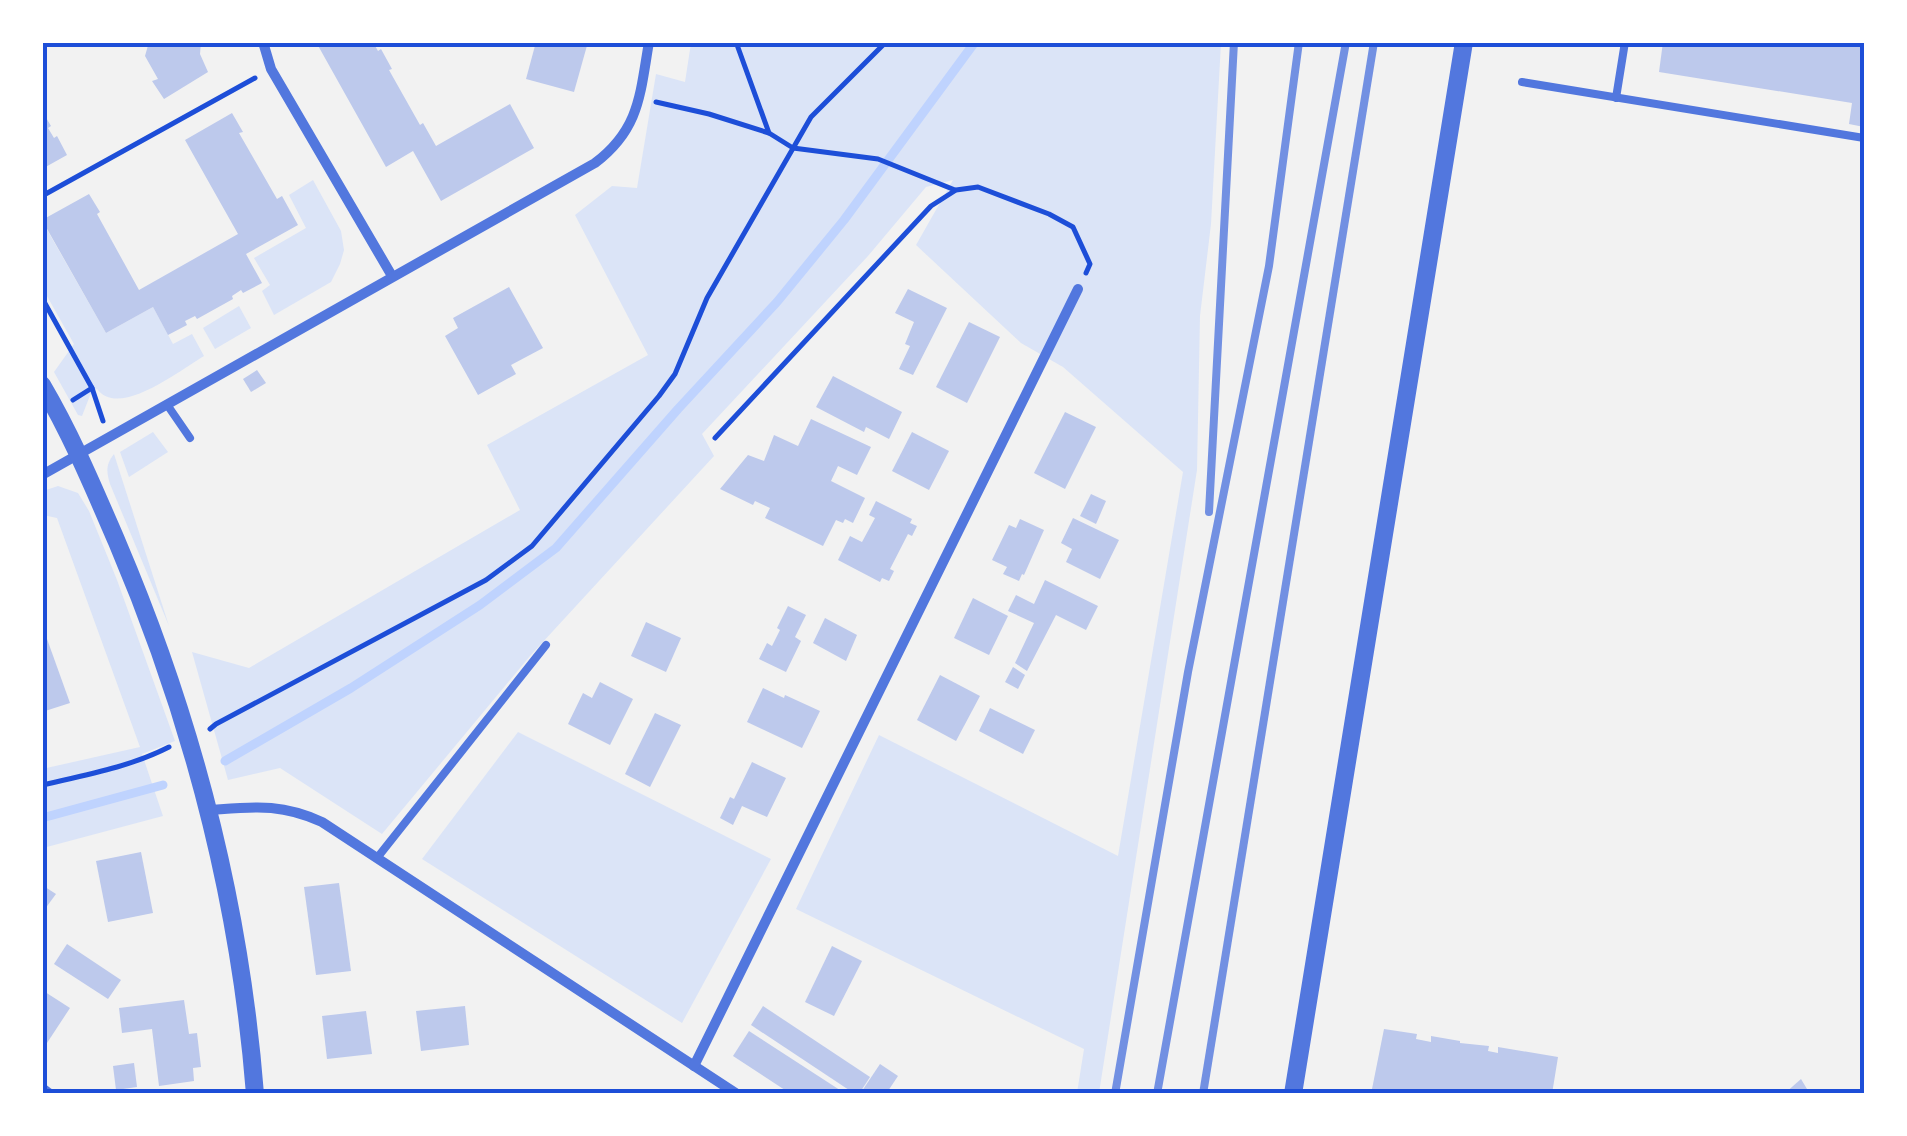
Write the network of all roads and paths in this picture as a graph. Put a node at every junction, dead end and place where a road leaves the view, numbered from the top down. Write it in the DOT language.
graph roads {
  1 [pos="264,42"];
  2 [pos="649,42"];
  3 [pos="736,42"];
  4 [pos="886,42"];
  5 [pos="1464,42"];
  6 [pos="1625,42"];
  7 [pos="271,69"];
  8 [pos="1522,82"];
  9 [pos="639,98"];
  10 [pos="1616,98"];
  11 [pos="769,134"];
  12 [pos="1864,138"];
  13 [pos="792,148"];
  14 [pos="956,190"];
  15 [pos="42,196"];
  16 [pos="392,276"];
  17 [pos="1078,290"];
  18 [pos="42,298"];
  19 [pos="42,384"];
  20 [pos="92,388"];
  21 [pos="70,402"];
  22 [pos="168,406"];
  23 [pos="104,424"];
  24 [pos="190,438"];
  25 [pos="714,438"];
  26 [pos="80,454"];
  27 [pos="42,475"];
  28 [pos="546,644"];
  29 [pos="204,734"];
  30 [pos="175,744"];
  31 [pos="42,785"];
  32 [pos="209,810"];
  33 [pos="377,858"];
  34 [pos="694,1066"];
  35 [pos="42,1088"];
  36 [pos="50,1094"];
  37 [pos="255,1094"];
  38 [pos="736,1094"];
  39 [pos="1294,1094"];
  1 -- 7 [label="street"];
  2 -- 9 [label="street"];
  3 -- 11 [label="path"];
  4 -- 13 [label="path"];
  5 -- 39 [label="street"];
  6 -- 10 [label="lane"];
  7 -- 15 [label="path"];
  7 -- 16 [label="street"];
  8 -- 10 [label="lane"];
  9 -- 11 [label="path"];
  9 -- 16 [label="street"];
  10 -- 12 [label="lane"];
  11 -- 13 [label="path"];
  13 -- 14 [label="path"];
  13 -- 29 [label="path"];
  14 -- 17 [label="path"];
  14 -- 25 [label="path"];
  16 -- 22 [label="street"];
  17 -- 34 [label="street"];
  18 -- 20 [label="path"];
  19 -- 26 [label="street"];
  20 -- 21 [label="path"];
  20 -- 23 [label="path"];
  22 -- 24 [label="lane"];
  22 -- 26 [label="street"];
  26 -- 27 [label="street"];
  26 -- 32 [label="street"];
  28 -- 33 [label="lane"];
  30 -- 31 [label="path"];
  32 -- 33 [label="street"];
  32 -- 37 [label="street"];
  33 -- 34 [label="street"];
  34 -- 38 [label="street"];
  35 -- 36 [label="street"];
}
